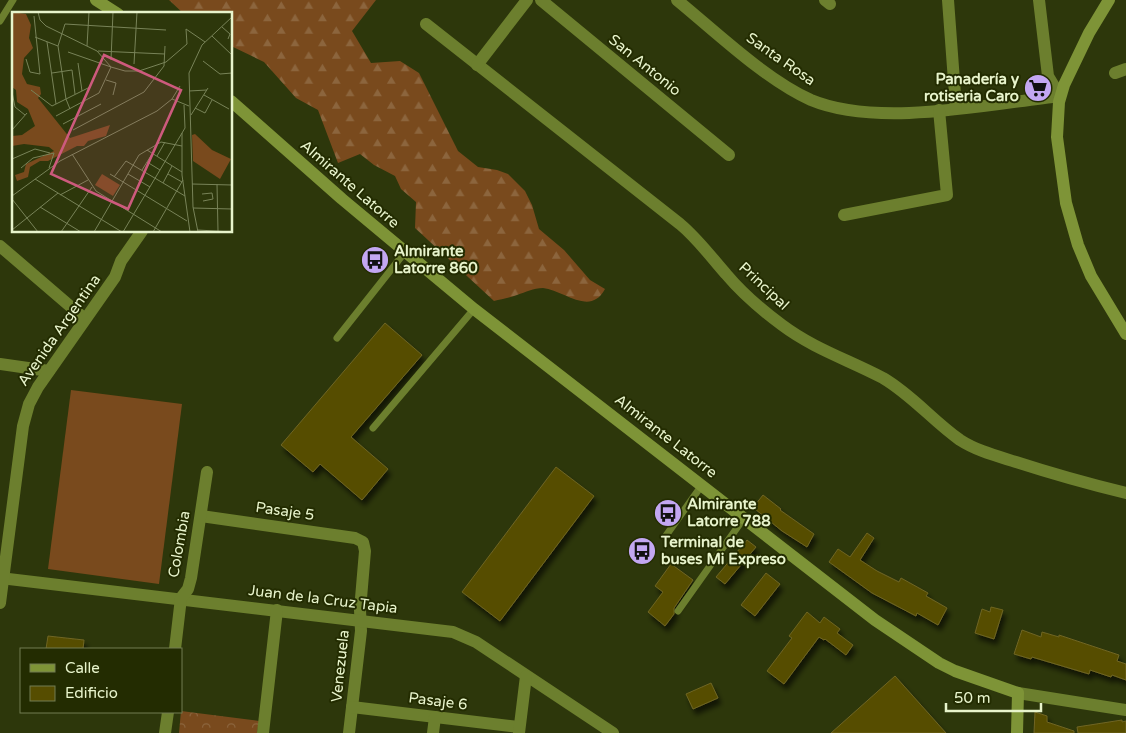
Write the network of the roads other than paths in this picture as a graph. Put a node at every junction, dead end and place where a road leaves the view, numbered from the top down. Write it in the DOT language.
graph roads {
  1 [pos="13,0"];
  2 [pos="96,0"];
  3 [pos="527,0"];
  4 [pos="541,0"];
  5 [pos="677,0"];
  6 [pos="948,0"];
  7 [pos="1039,0"];
  8 [pos="1110,0"];
  9 [pos="115,12"];
  10 [pos="0,21"];
  11 [pos="426,24"];
  12 [pos="477,65"];
  13 [pos="1060,96"];
  14 [pos="232,103"];
  15 [pos="956,108"];
  16 [pos="940,110"];
  17 [pos="729,155"];
  18 [pos="844,215"];
  19 [pos="141,232"];
  20 [pos="0,246"];
  21 [pos="404,252"];
  22 [pos="474,309"];
  23 [pos="86,319"];
  24 [pos="1126,334"];
  25 [pos="337,338"];
  26 [pos="0,364"];
  27 [pos="49,371"];
  28 [pos="373,428"];
  29 [pos="207,472"];
  30 [pos="702,485"];
  31 [pos="1126,493"];
  32 [pos="201,516"];
  33 [pos="744,518"];
  34 [pos="665,537"];
  35 [pos="363,542"];
  36 [pos="1,578"];
  37 [pos="181,598"];
  38 [pos="0,603"];
  39 [pos="277,610"];
  40 [pos="678,611"];
  41 [pos="360,620"];
  42 [pos="175,648"];
  43 [pos="526,676"];
  44 [pos="1018,693"];
  45 [pos="352,707"];
  46 [pos="1126,710"];
  47 [pos="168,713"];
  48 [pos="435,717"];
  49 [pos="519,730"];
  50 [pos="165,733"];
  51 [pos="263,733"];
  52 [pos="349,733"];
  53 [pos="433,733"];
  54 [pos="613,733"];
  55 [pos="1017,733"];
  1 -- 10 [label="lane"];
  2 -- 9 [label="main road"];
  3 -- 12 [label="street"];
  4 -- 17 [label="street, San Antonio"];
  5 -- 16 [label="street, Santa Rosa"];
  6 -- 15 [label="street"];
  7 -- 13 [label="street"];
  8 -- 13 [label="main road"];
  11 -- 12 [label="street, Principal"];
  12 -- 31 [label="street, Principal"];
  13 -- 15 [label="street, Santa Rosa"];
  13 -- 24 [label="main road"];
  14 -- 21 [label="main road, Almirante Latorre"];
  15 -- 16 [label="street, Santa Rosa"];
  16 -- 18 [label="street"];
  19 -- 23 [label="street, Avenida Argentina"];
  20 -- 23 [label="street"];
  21 -- 22 [label="main road, Almirante Latorre"];
  21 -- 25 [label="lane"];
  22 -- 28 [label="lane"];
  22 -- 30 [label="main road, Almirante Latorre"];
  23 -- 27 [label="street, Avenida Argentina"];
  26 -- 27 [label="street"];
  27 -- 36 [label="street, Avenida Argentina"];
  29 -- 32 [label="street, Colombia"];
  30 -- 33 [label="main road, Almirante Latorre"];
  30 -- 34 [label="lane"];
  32 -- 35 [label="street, Pasaje 5"];
  32 -- 37 [label="street, Colombia"];
  33 -- 40 [label="lane"];
  33 -- 44 [label="main road, Almirante Latorre"];
  35 -- 41 [label="street, Venezuela"];
  36 -- 37 [label="street, Juan de la Cruz Tapia"];
  36 -- 38 [label="street, Avenida Argentina"];
  37 -- 39 [label="street, Juan de la Cruz Tapia"];
  37 -- 42 [label="street, Colombia"];
  39 -- 41 [label="street, Juan de la Cruz Tapia"];
  39 -- 51 [label="street"];
  41 -- 43 [label="street, Juan de la Cruz Tapia"];
  41 -- 45 [label="street, Venezuela"];
  43 -- 49 [label="street"];
  43 -- 54 [label="street, Juan de la Cruz Tapia"];
  44 -- 46 [label="street, Almirante Latorre"];
  44 -- 55 [label="main road"];
  45 -- 48 [label="street, Pasaje 6"];
  45 -- 52 [label="street, Venezuela"];
  47 -- 50 [label="street"];
  48 -- 49 [label="street, Pasaje 6"];
  48 -- 53 [label="street"];
}
